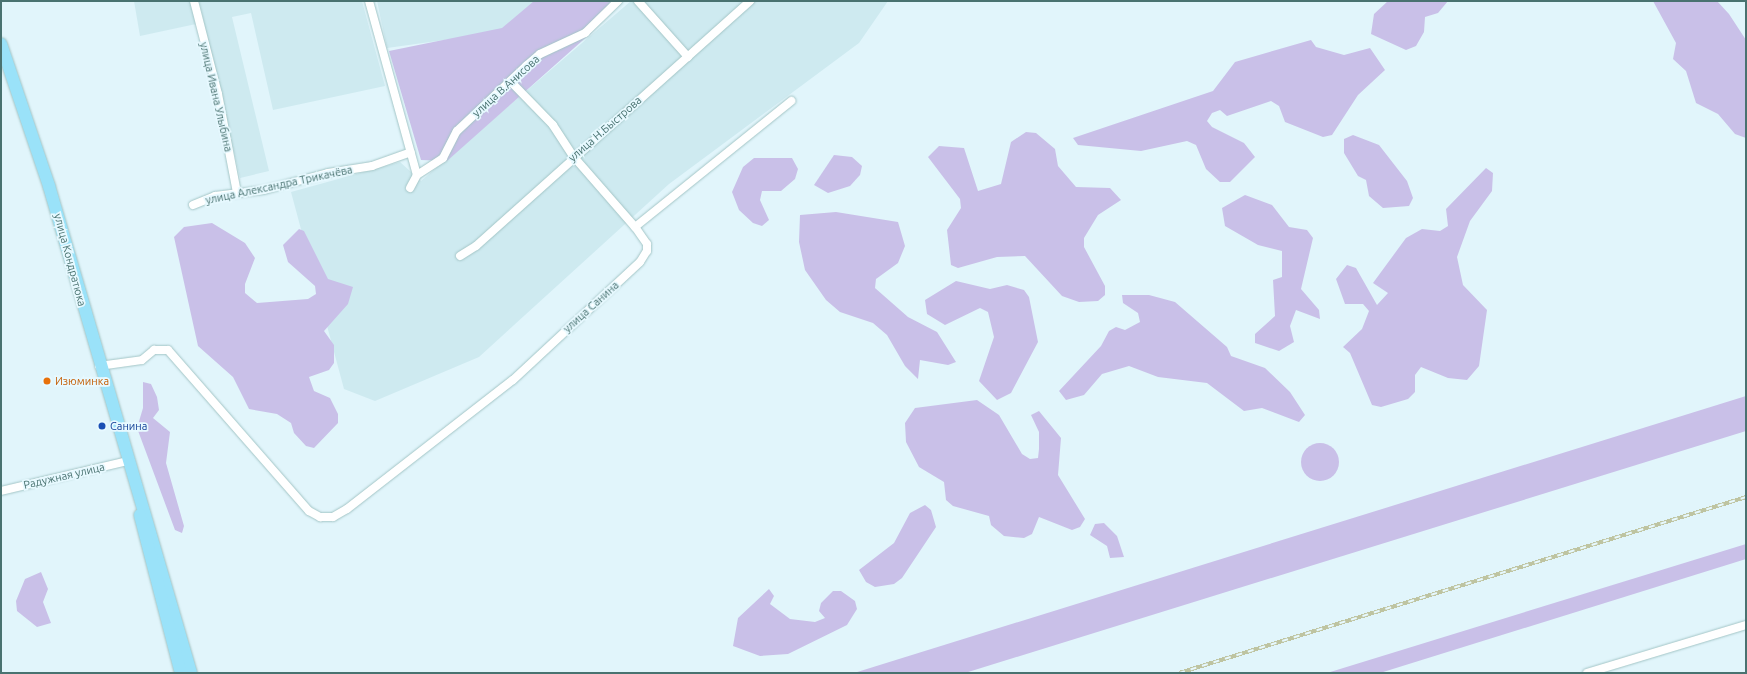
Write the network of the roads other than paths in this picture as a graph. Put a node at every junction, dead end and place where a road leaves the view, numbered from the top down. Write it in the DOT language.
graph roads {
  1 [pos="194,1"];
  2 [pos="369,1"];
  3 [pos="618,1"];
  4 [pos="638,1"];
  5 [pos="750,1"];
  6 [pos="1,44"];
  7 [pos="688,57"];
  8 [pos="511,82"];
  9 [pos="791,101"];
  10 [pos="411,152"];
  11 [pos="573,156"];
  12 [pos="417,175"];
  13 [pos="410,188"];
  14 [pos="237,193"];
  15 [pos="193,204"];
  16 [pos="635,227"];
  17 [pos="460,256"];
  18 [pos="99,366"];
  19 [pos="128,460"];
  20 [pos="133,478"];
  21 [pos="1,491"];
  22 [pos="1746,625"];
  23 [pos="180,673"];
  24 [pos="191,673"];
  25 [pos="1587,673"];
  1 -- 14 [label="street, улица Ивана Улыбина"];
  2 -- 10 [label="street"];
  3 -- 8 [label="street, улица В.Анисова"];
  4 -- 7 [label="street"];
  5 -- 7 [label="street, улица Н.Быстрова"];
  6 -- 18 [label="main road, улица Кондратюка"];
  7 -- 11 [label="street, улица Н.Быстрова"];
  8 -- 11 [label="street, улица Санина"];
  8 -- 12 [label="street, улица В.Анисова"];
  9 -- 16 [label="street"];
  10 -- 12 [label="street"];
  10 -- 14 [label="street, улица Александра Трикачёва"];
  11 -- 16 [label="street, улица Санина"];
  11 -- 17 [label="street, улица Н.Быстрова"];
  12 -- 13 [label="street, улица В.Анисова"];
  14 -- 15 [label="street, улица Александра Трикачёва"];
  16 -- 18 [label="street, улица Санина"];
  18 -- 19 [label="main road, улица Кондратюка"];
  19 -- 20 [label="main road, улица Кондратюка"];
  19 -- 21 [label="street, Радужная улица"];
  20 -- 23 [label="main road"];
  20 -- 24 [label="main road"];
  22 -- 25 [label="street"];
}
